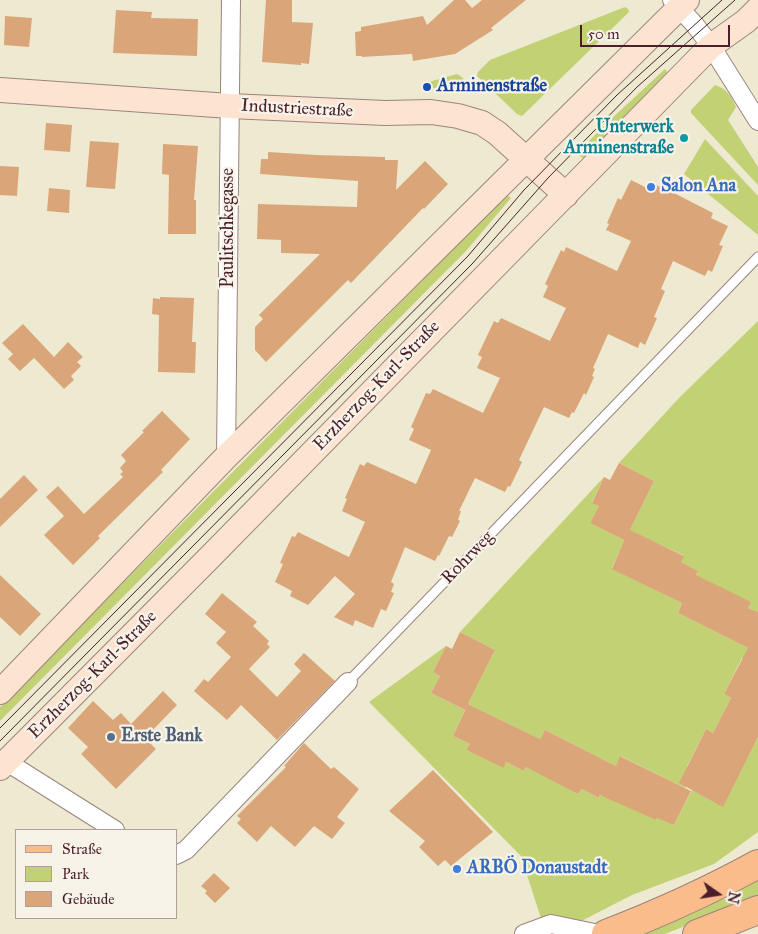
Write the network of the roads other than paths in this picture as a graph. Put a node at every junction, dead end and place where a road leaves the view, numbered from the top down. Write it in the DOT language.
graph roads {
  1 [pos="231,0"];
  2 [pos="680,3"];
  3 [pos="758,9"];
  4 [pos="711,46"];
  5 [pos="0,90"];
  6 [pos="230,106"];
  7 [pos="758,121"];
  8 [pos="527,159"];
  9 [pos="566,195"];
  10 [pos="758,257"];
  11 [pos="226,457"];
  12 [pos="348,682"];
  13 [pos="0,692"];
  14 [pos="4,765"];
  15 [pos="113,829"];
  16 [pos="178,855"];
  17 [pos="758,864"];
  18 [pos="758,910"];
  19 [pos="524,934"];
  20 [pos="599,934"];
  21 [pos="606,934"];
  22 [pos="697,934"];
  1 -- 6 [label="street, Paulitschkegasse"];
  2 -- 4 [label="street"];
  2 -- 8 [label="main road"];
  3 -- 4 [label="main road, Erzherzog-Karl-Straße"];
  4 -- 7 [label="street"];
  4 -- 9 [label="main road, Erzherzog-Karl-Straße"];
  5 -- 6 [label="main road, Industriestraße"];
  6 -- 8 [label="main road, Industriestraße"];
  6 -- 11 [label="street, Paulitschkegasse"];
  8 -- 9 [label="main road, Industriestraße"];
  8 -- 11 [label="main road"];
  9 -- 14 [label="main road, Erzherzog-Karl-Straße"];
  10 -- 12 [label="lane, Rohrweg"];
  11 -- 13 [label="main road"];
  12 -- 16 [label="street, Rohrweg"];
  14 -- 15 [label="street"];
  17 -- 21 [label="main road"];
  18 -- 22 [label="main road"];
  19 -- 20 [label="street"];
}
